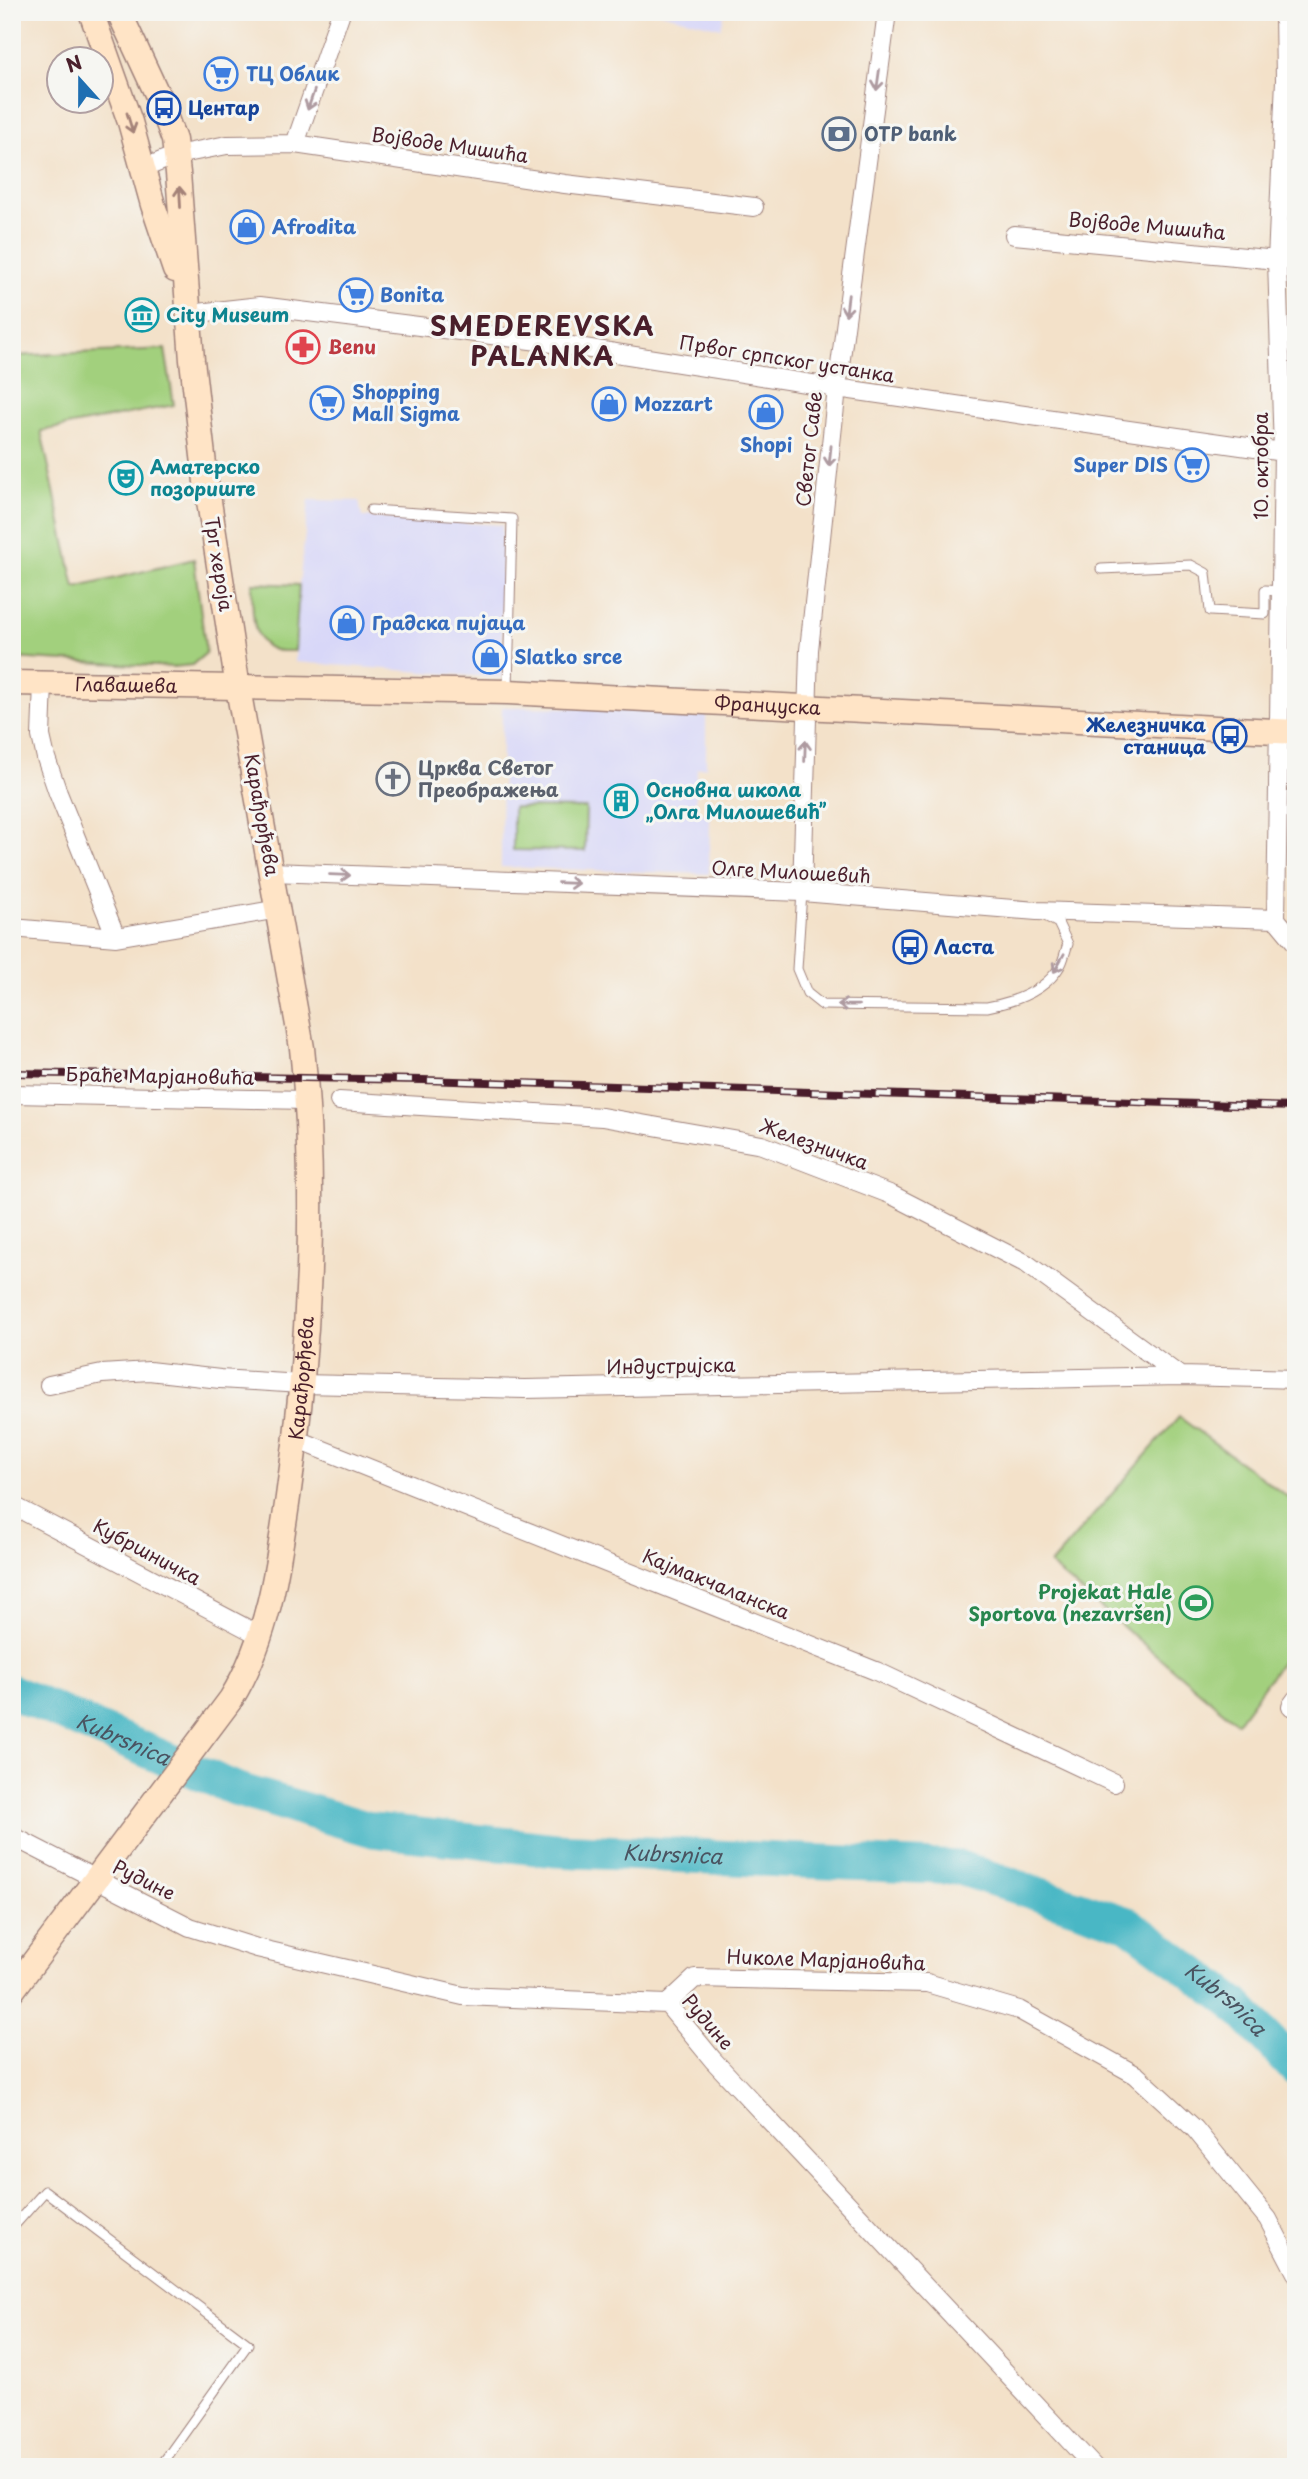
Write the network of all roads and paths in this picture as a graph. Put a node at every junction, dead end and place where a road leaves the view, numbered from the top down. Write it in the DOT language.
graph roads {
  1 [pos="91,12"];
  2 [pos="119,12"];
  3 [pos="341,12"];
  4 [pos="887,12"];
  5 [pos="1284,12"];
  6 [pos="1290,80"];
  7 [pos="295,144"];
  8 [pos="176,155"];
  9 [pos="142,170"];
  10 [pos="754,207"];
  11 [pos="1014,235"];
  12 [pos="1277,260"];
  13 [pos="189,314"];
  14 [pos="837,388"];
  15 [pos="1289,450"];
  16 [pos="371,510"];
  17 [pos="1101,569"];
  18 [pos="1282,591"];
  19 [pos="12,683"];
  20 [pos="43,683"];
  21 [pos="238,688"];
  22 [pos="508,692"];
  23 [pos="807,706"];
  24 [pos="1288,732"];
  25 [pos="272,872"];
  26 [pos="802,892"];
  27 [pos="279,909"];
  28 [pos="1037,911"];
  29 [pos="1276,919"];
  30 [pos="12,928"];
  31 [pos="116,937"];
  32 [pos="1296,943"];
  33 [pos="12,1094"];
  34 [pos="306,1100"];
  35 [pos="339,1101"];
  36 [pos="1180,1376"];
  37 [pos="1296,1379"];
  38 [pos="301,1384"];
  39 [pos="49,1385"];
  40 [pos="296,1439"];
  41 [pos="12,1505"];
  42 [pos="261,1636"];
  43 [pos="1114,1783"];
  44 [pos="12,1836"];
  45 [pos="99,1875"];
  46 [pos="12,1991"];
  47 [pos="667,2004"];
  48 [pos="12,2228"];
  49 [pos="1296,2273"];
  50 [pos="160,2467"];
  51 [pos="1094,2467"];
  1 -- 9 [label="main road, Трг хероја, one-way"];
  2 -- 8 [label="main road, Трг хероја"];
  3 -- 7 [label="street, one-way"];
  4 -- 14 [label="street, Светог Саве, one-way"];
  5 -- 6 [label="street, 10. октобра"];
  6 -- 12 [label="street, 10. октобра"];
  7 -- 8 [label="street, Војводе Мишића"];
  7 -- 10 [label="street, Војводе Мишића"];
  8 -- 9 [label="street, Војводе Мишића"];
  13 -- 8 [label="main road, Трг хероја, one-way"];
  9 -- 13 [label="main road, Трг хероја"];
  11 -- 12 [label="street, Војводе Мишића"];
  12 -- 15 [label="street, 10. октобра"];
  13 -- 14 [label="street, Првог српског устанка"];
  13 -- 21 [label="main road, Трг хероја"];
  14 -- 15 [label="street, Првог српског устанка"];
  14 -- 23 [label="street, Светог Саве, one-way"];
  15 -- 18 [label="street, 10. октобра"];
  16 -- 22 [label="lane"];
  17 -- 18 [label="lane"];
  18 -- 24 [label="street, 10. октобра"];
  19 -- 20 [label="main road, Главашева"];
  20 -- 21 [label="main road, Главашева"];
  20 -- 31 [label="street"];
  21 -- 22 [label="main road, Француска"];
  21 -- 25 [label="main road, Карађорђева"];
  22 -- 23 [label="main road, Француска"];
  23 -- 24 [label="main road, Француска"];
  26 -- 23 [label="street, Светог Саве, one-way"];
  24 -- 29 [label="street, 10. октобра"];
  25 -- 26 [label="street, Олге Милошевић, one-way"];
  25 -- 27 [label="main road, Карађорђева"];
  26 -- 28 [label="street, Олге Милошевић"];
  28 -- 26 [label="lane, one-way"];
  27 -- 31 [label="street"];
  27 -- 34 [label="main road, Карађорђева"];
  28 -- 29 [label="street, Олге Милошевић"];
  29 -- 32 [label="street"];
  30 -- 31 [label="street"];
  33 -- 34 [label="street, Браће Марјановића"];
  34 -- 38 [label="main road, Карађорђева"];
  35 -- 36 [label="street, Железничка"];
  36 -- 37 [label="street, Индустријска"];
  36 -- 38 [label="street, Индустријска"];
  38 -- 39 [label="street, Индустријска"];
  38 -- 40 [label="main road, Карађорђева"];
  40 -- 42 [label="main road, Карађорђева"];
  40 -- 43 [label="street, Кајмакчаланска"];
  41 -- 42 [label="street, Кубршничка"];
  42 -- 45 [label="main road, Карађорђева"];
  44 -- 45 [label="street, Рудине"];
  45 -- 46 [label="main road, Карађорђева"];
  45 -- 47 [label="street, Рудине"];
  47 -- 49 [label="street, Николе Марјановића"];
  47 -- 51 [label="street, Рудине"];
  48 -- 50 [label="lane"];
}
